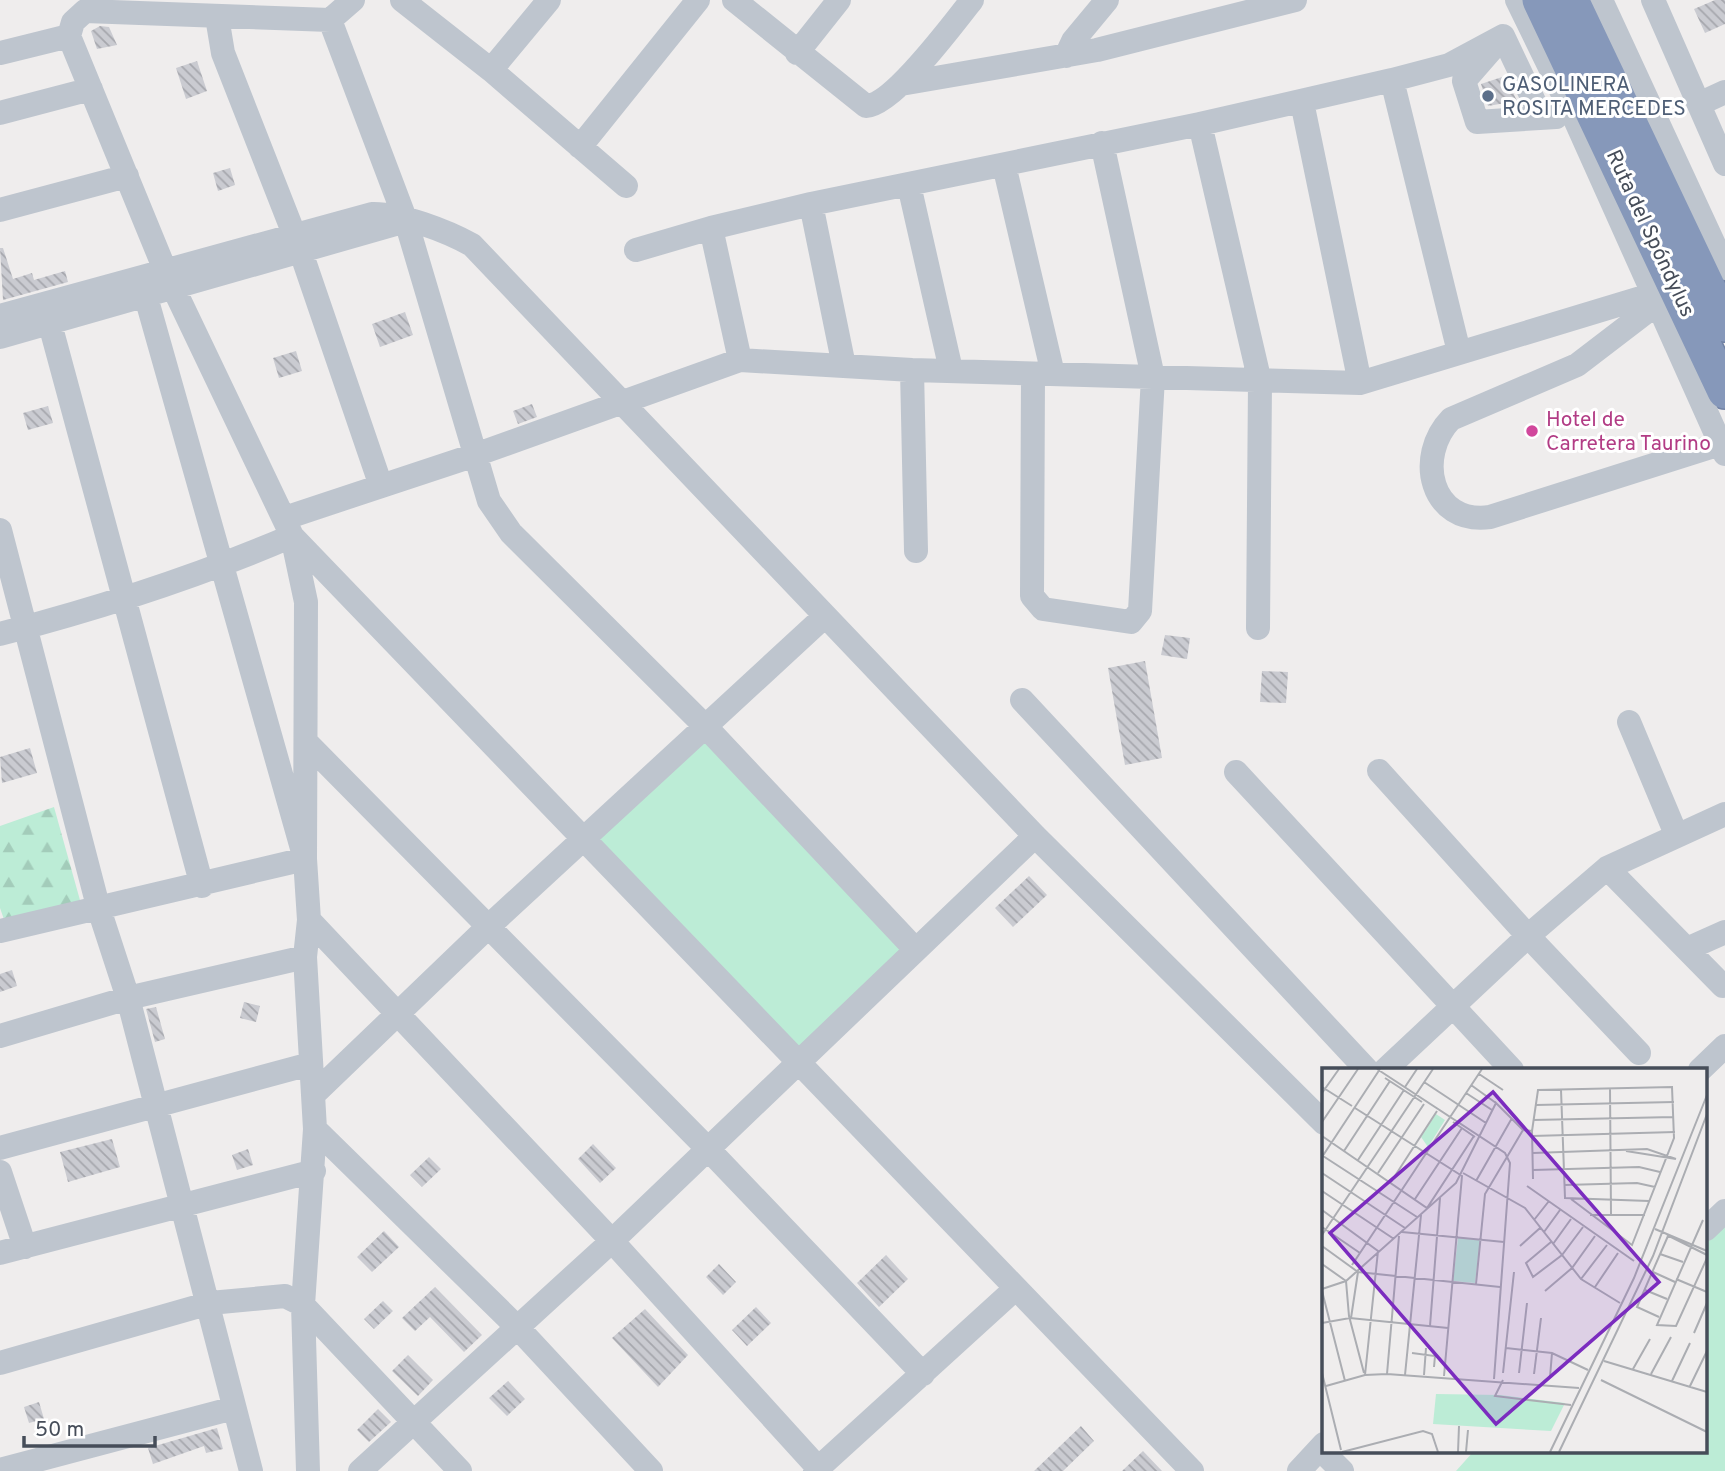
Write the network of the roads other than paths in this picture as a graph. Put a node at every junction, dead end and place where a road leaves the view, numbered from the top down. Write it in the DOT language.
graph roads {
  1 [pos="353,0"];
  2 [pos="402,0"];
  3 [pos="548,0"];
  4 [pos="698,0"];
  5 [pos="734,0"];
  6 [pos="839,0"];
  7 [pos="972,0"];
  8 [pos="1107,0"];
  9 [pos="1295,0"];
  10 [pos="1571,0"];
  11 [pos="1601,0"];
  12 [pos="1653,0"];
  13 [pos="1526,4"];
  14 [pos="217,17"];
  15 [pos="330,20"];
  16 [pos="69,36"];
  17 [pos="1503,36"];
  18 [pos="0,52"];
  19 [pos="797,52"];
  20 [pos="1066,56"];
  21 [pos="491,70"];
  22 [pos="1392,80"];
  23 [pos="901,84"];
  24 [pos="91,89"];
  25 [pos="1725,92"];
  26 [pos="1302,102"];
  27 [pos="1699,104"];
  28 [pos="1595,108"];
  29 [pos="0,113"];
  30 [pos="1541,117"];
  31 [pos="1200,124"];
  32 [pos="1102,143"];
  33 [pos="580,147"];
  34 [pos="1725,164"];
  35 [pos="1004,165"];
  36 [pos="127,176"];
  37 [pos="909,185"];
  38 [pos="626,186"];
  39 [pos="811,204"];
  40 [pos="0,210"];
  41 [pos="406,221"];
  42 [pos="711,228"];
  43 [pos="298,244"];
  44 [pos="636,250"];
  45 [pos="1725,268"];
  46 [pos="169,279"];
  47 [pos="146,297"];
  48 [pos="1656,298"];
  49 [pos="0,316"];
  50 [pos="50,324"];
  51 [pos="1725,324"];
  52 [pos="0,338"];
  53 [pos="1460,352"];
  54 [pos="740,360"];
  55 [pos="844,366"];
  56 [pos="912,370"];
  57 [pos="951,370"];
  58 [pos="1043,374"];
  59 [pos="1153,377"];
  60 [pos="1260,382"];
  61 [pos="1360,383"];
  62 [pos="1725,391"];
  63 [pos="621,402"];
  64 [pos="1723,449"];
  65 [pos="475,455"];
  66 [pos="382,486"];
  67 [pos="288,527"];
  68 [pos="0,530"];
  69 [pos="916,551"];
  70 [pos="223,566"];
  71 [pos="122,601"];
  72 [pos="825,616"];
  73 [pos="27,627"];
  74 [pos="1258,628"];
  75 [pos="0,634"];
  76 [pos="1022,700"];
  77 [pos="1629,722"];
  78 [pos="705,726"];
  79 [pos="307,743"];
  80 [pos="1379,771"];
  81 [pos="1236,772"];
  82 [pos="1725,814"];
  83 [pos="1676,834"];
  84 [pos="1035,836"];
  85 [pos="584,838"];
  86 [pos="305,859"];
  87 [pos="1607,868"];
  88 [pos="202,886"];
  89 [pos="98,906"];
  90 [pos="309,920"];
  91 [pos="1,926"];
  92 [pos="489,926"];
  93 [pos="1725,932"];
  94 [pos="1528,936"];
  95 [pos="915,949"];
  96 [pos="1687,949"];
  97 [pos="305,957"];
  98 [pos="1723,986"];
  99 [pos="128,998"];
  100 [pos="1454,1007"];
  101 [pos="398,1014"];
  102 [pos="0,1036"];
  103 [pos="1725,1046"];
  104 [pos="1639,1053"];
  105 [pos="310,1064"];
  106 [pos="800,1064"];
  107 [pos="1365,1068"];
  108 [pos="1387,1068"];
  109 [pos="1510,1068"];
  110 [pos="1702,1068"];
  111 [pos="313,1095"];
  112 [pos="156,1108"];
  113 [pos="1322,1122"];
  114 [pos="315,1129"];
  115 [pos="0,1149"];
  116 [pos="709,1150"];
  117 [pos="314,1171"];
  118 [pos="0,1172"];
  119 [pos="182,1206"];
  120 [pos="1725,1211"];
  121 [pos="1708,1227"];
  122 [pos="612,1241"];
  123 [pos="25,1247"];
  124 [pos="0,1253"];
  125 [pos="1016,1288"];
  126 [pos="210,1303"];
  127 [pos="303,1305"];
  128 [pos="518,1328"];
  129 [pos="0,1363"];
  130 [pos="923,1374"];
  131 [pos="234,1408"];
  132 [pos="413,1423"];
  133 [pos="1322,1447"];
  134 [pos="1328,1454"];
  135 [pos="0,1470"];
  136 [pos="818,1470"];
  137 [pos="251,1471"];
  138 [pos="308,1471"];
  139 [pos="360,1471"];
  140 [pos="460,1471"];
  141 [pos="651,1471"];
  142 [pos="1192,1471"];
  143 [pos="1298,1471"];
  144 [pos="1342,1471"];
  1 -- 15 [label="street"];
  2 -- 21 [label="street"];
  3 -- 21 [label="street"];
  4 -- 33 [label="street"];
  5 -- 19 [label="street"];
  6 -- 19 [label="street"];
  7 -- 23 [label="street"];
  8 -- 20 [label="street"];
  9 -- 20 [label="street"];
  10 -- 28 [label="highway, Ruta del Spóndylus"];
  11 -- 45 [label="street"];
  12 -- 27 [label="street"];
  13 -- 17 [label="street"];
  13 -- 28 [label="highway, Ruta del Spóndylus"];
  14 -- 15 [label="street"];
  14 -- 16 [label="street"];
  14 -- 43 [label="street"];
  15 -- 41 [label="street"];
  16 -- 18 [label="street"];
  16 -- 24 [label="street"];
  17 -- 22 [label="street"];
  17 -- 30 [label="street"];
  17 -- 30 [label="street"];
  19 -- 23 [label="street"];
  20 -- 23 [label="street"];
  21 -- 33 [label="street"];
  22 -- 26 [label="street"];
  22 -- 53 [label="street"];
  24 -- 29 [label="street"];
  24 -- 36 [label="street"];
  25 -- 27 [label="street"];
  26 -- 31 [label="street"];
  26 -- 61 [label="street"];
  27 -- 34 [label="street"];
  28 -- 30 [label="street"];
  28 -- 48 [label="street"];
  28 -- 51 [label="highway, Ruta del Spóndylus"];
  28 -- 62 [label="highway, Ruta del Spóndylus"];
  31 -- 32 [label="street"];
  31 -- 60 [label="street"];
  32 -- 35 [label="street"];
  32 -- 59 [label="street"];
  33 -- 38 [label="street"];
  35 -- 37 [label="street"];
  35 -- 58 [label="street"];
  36 -- 40 [label="street"];
  36 -- 46 [label="street"];
  37 -- 39 [label="street"];
  37 -- 57 [label="street"];
  39 -- 42 [label="street"];
  39 -- 55 [label="street"];
  41 -- 43 [label="street"];
  41 -- 63 [label="street"];
  41 -- 65 [label="street"];
  42 -- 44 [label="street"];
  42 -- 54 [label="street"];
  43 -- 46 [label="street"];
  43 -- 66 [label="street"];
  46 -- 47 [label="street"];
  46 -- 49 [label="street"];
  46 -- 67 [label="street"];
  47 -- 50 [label="street"];
  47 -- 70 [label="street"];
  48 -- 53 [label="street"];
  48 -- 64 [label="street"];
  48 -- 64 [label="street"];
  50 -- 52 [label="street"];
  50 -- 71 [label="street"];
  53 -- 61 [label="street"];
  54 -- 55 [label="street"];
  54 -- 63 [label="street"];
  55 -- 56 [label="street"];
  56 -- 57 [label="street"];
  56 -- 69 [label="street"];
  57 -- 58 [label="street"];
  58 -- 59 [label="street"];
  58 -- 59 [label="street"];
  59 -- 60 [label="street"];
  60 -- 61 [label="street"];
  60 -- 74 [label="street"];
  63 -- 65 [label="street"];
  63 -- 72 [label="street"];
  65 -- 66 [label="street"];
  65 -- 78 [label="street"];
  66 -- 67 [label="street"];
  67 -- 70 [label="street"];
  67 -- 79 [label="street"];
  67 -- 85 [label="street"];
  68 -- 73 [label="street"];
  70 -- 71 [label="street"];
  70 -- 86 [label="street"];
  71 -- 73 [label="street"];
  71 -- 88 [label="street"];
  72 -- 78 [label="street"];
  72 -- 84 [label="street"];
  73 -- 75 [label="street"];
  73 -- 89 [label="street"];
  76 -- 107 [label="street"];
  77 -- 83 [label="street"];
  78 -- 85 [label="street"];
  78 -- 95 [label="street"];
  79 -- 86 [label="street"];
  79 -- 92 [label="street"];
  80 -- 94 [label="street"];
  81 -- 100 [label="street"];
  82 -- 83 [label="street"];
  83 -- 87 [label="street"];
  84 -- 95 [label="street"];
  84 -- 113 [label="street"];
  85 -- 92 [label="street"];
  85 -- 106 [label="street"];
  86 -- 88 [label="street"];
  86 -- 90 [label="street"];
  87 -- 94 [label="street"];
  87 -- 96 [label="street"];
  88 -- 89 [label="street"];
  89 -- 91 [label="street"];
  89 -- 99 [label="street"];
  90 -- 97 [label="street"];
  90 -- 101 [label="street"];
  92 -- 101 [label="street"];
  92 -- 116 [label="street"];
  93 -- 96 [label="street"];
  94 -- 100 [label="street"];
  94 -- 104 [label="street"];
  95 -- 106 [label="street"];
  96 -- 98 [label="street"];
  97 -- 99 [label="street"];
  97 -- 105 [label="street"];
  99 -- 102 [label="street"];
  99 -- 112 [label="street"];
  100 -- 108 [label="street"];
  100 -- 109 [label="street"];
  101 -- 111 [label="street"];
  101 -- 122 [label="street"];
  103 -- 110 [label="street"];
  105 -- 111 [label="street"];
  105 -- 112 [label="street"];
  106 -- 116 [label="street"];
  106 -- 125 [label="street"];
  111 -- 114 [label="street"];
  112 -- 115 [label="street"];
  112 -- 119 [label="street"];
  114 -- 117 [label="street"];
  114 -- 128 [label="street"];
  116 -- 122 [label="street"];
  116 -- 130 [label="street"];
  117 -- 119 [label="street"];
  117 -- 127 [label="street"];
  118 -- 123 [label="street"];
  119 -- 123 [label="street"];
  119 -- 126 [label="street"];
  120 -- 121 [label="street"];
  122 -- 128 [label="street"];
  122 -- 136 [label="street"];
  123 -- 124 [label="street"];
  125 -- 130 [label="street"];
  125 -- 142 [label="street"];
  126 -- 127 [label="street"];
  126 -- 129 [label="street"];
  126 -- 131 [label="street"];
  127 -- 132 [label="street"];
  127 -- 138 [label="street"];
  128 -- 132 [label="street"];
  128 -- 141 [label="street"];
  130 -- 136 [label="street"];
  131 -- 135 [label="street"];
  131 -- 137 [label="street"];
  132 -- 139 [label="street"];
  132 -- 140 [label="street"];
  133 -- 143 [label="street"];
  134 -- 144 [label="street"];
}
